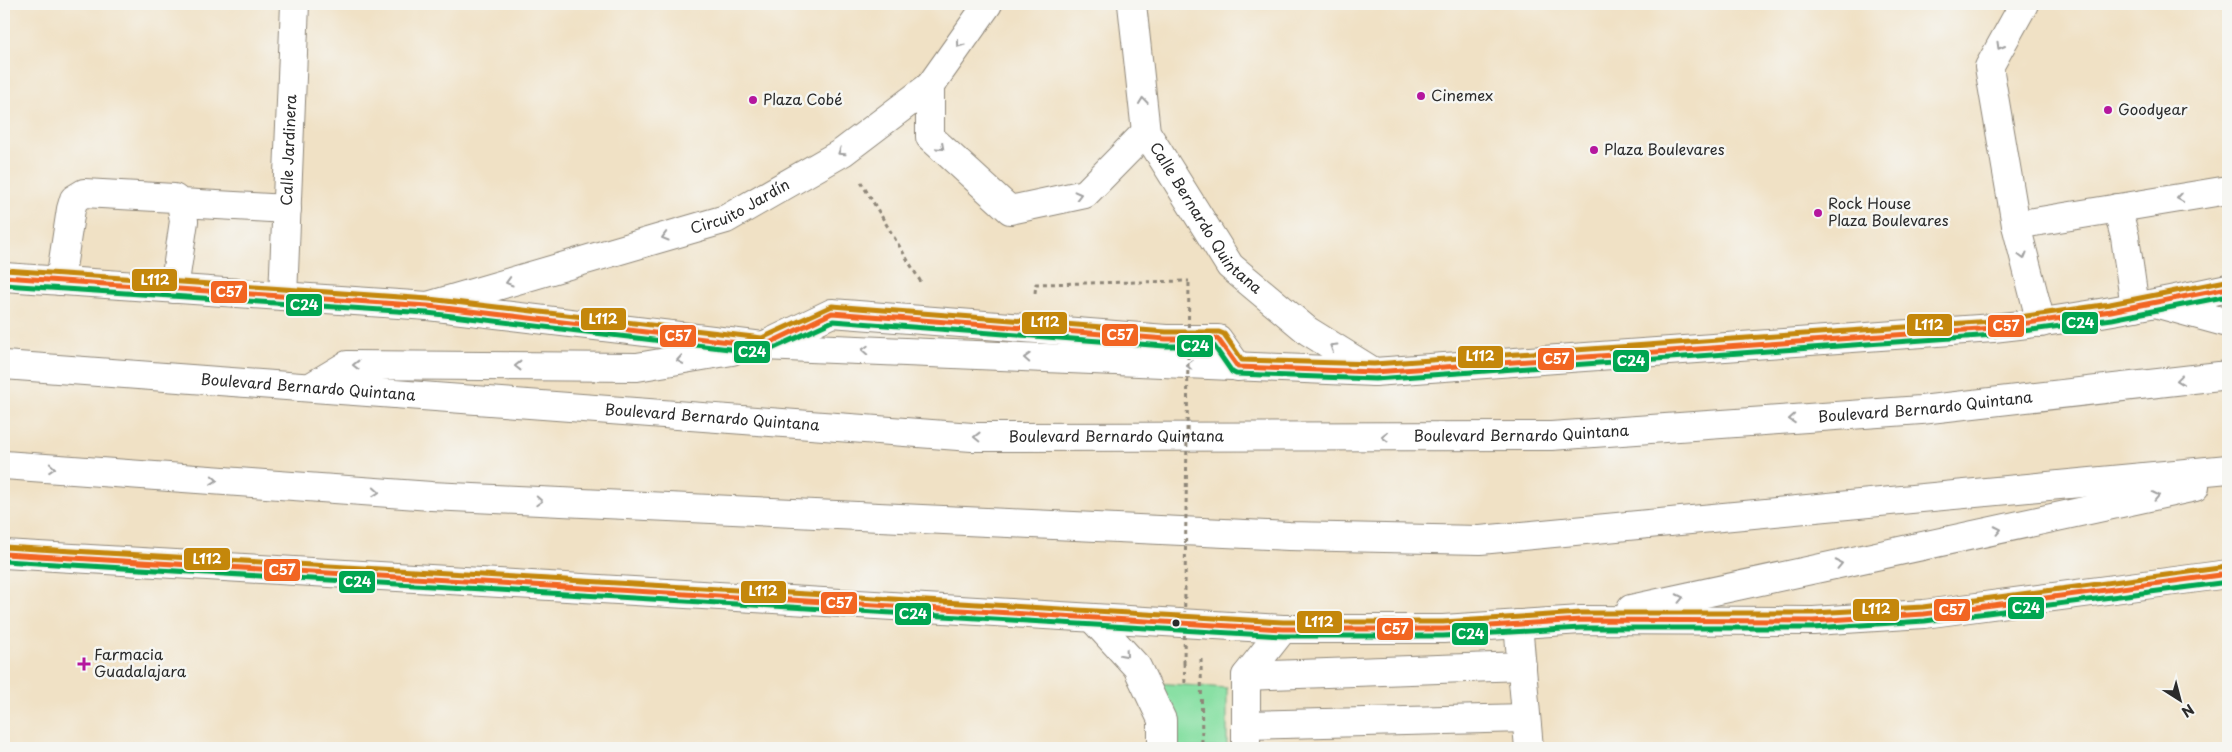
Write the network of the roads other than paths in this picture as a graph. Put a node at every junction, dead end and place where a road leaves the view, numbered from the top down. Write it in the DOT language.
graph roads {
  1 [pos="295,4"];
  2 [pos="988,4"];
  3 [pos="1132,4"];
  4 [pos="2024,4"];
  5 [pos="930,86"];
  6 [pos="1146,132"];
  7 [pos="2228,190"];
  8 [pos="181,203"];
  9 [pos="2117,208"];
  10 [pos="286,209"];
  11 [pos="2016,225"];
  12 [pos="4,277"];
  13 [pos="60,281"];
  14 [pos="2228,288"];
  15 [pos="174,289"];
  16 [pos="283,296"];
  17 [pos="2146,305"];
  18 [pos="428,306"];
  19 [pos="2041,323"];
  20 [pos="2228,323"];
  21 [pos="762,346"];
  22 [pos="4,365"];
  23 [pos="1238,367"];
  24 [pos="1374,372"];
  25 [pos="2228,375"];
  26 [pos="312,386"];
  27 [pos="4,464"];
  28 [pos="2228,469"];
  29 [pos="2228,480"];
  30 [pos="4,554"];
  31 [pos="2228,574"];
  32 [pos="1092,618"];
  33 [pos="1581,620"];
  34 [pos="1518,624"];
  35 [pos="1283,629"];
  36 [pos="1522,666"];
  37 [pos="1246,676"];
  38 [pos="1526,718"];
  39 [pos="1246,737"];
  40 [pos="1162,748"];
  41 [pos="1529,748"];
  1 -- 10 [label="main road, Calle Jardinera"];
  2 -- 5 [label="main road, Circuito Jardín, one-way"];
  6 -- 3 [label="main road, Calle Bernardo Quintana, one-way"];
  4 -- 11 [label="main road, one-way"];
  5 -- 6 [label="main road, one-way"];
  5 -- 18 [label="main road, Circuito Jardín, one-way"];
  24 -- 6 [label="main road, Calle Bernardo Quintana, one-way"];
  7 -- 9 [label="main road, one-way"];
  8 -- 10 [label="main road"];
  8 -- 13 [label="main road"];
  8 -- 15 [label="main road"];
  9 -- 11 [label="main road"];
  9 -- 17 [label="main road"];
  10 -- 16 [label="main road, Calle Jardinera"];
  11 -- 19 [label="main road, one-way"];
  12 -- 13 [label="main road"];
  13 -- 15 [label="main road"];
  14 -- 17 [label="main road"];
  15 -- 16 [label="main road"];
  16 -- 18 [label="main road"];
  17 -- 19 [label="main road"];
  17 -- 20 [label="main road"];
  18 -- 21 [label="main road"];
  19 -- 24 [label="main road"];
  23 -- 21 [label="main road, one-way"];
  21 -- 23 [label="main road"];
  21 -- 26 [label="main road, one-way"];
  22 -- 26 [label="main road, Boulevard Bernardo Quintana"];
  23 -- 24 [label="main road"];
  25 -- 26 [label="main road, Boulevard Bernardo Quintana, one-way"];
  27 -- 28 [label="main road, one-way"];
  33 -- 29 [label="main road, one-way"];
  30 -- 32 [label="main road"];
  31 -- 33 [label="main road"];
  32 -- 35 [label="main road"];
  32 -- 40 [label="main road, one-way"];
  33 -- 34 [label="main road"];
  34 -- 35 [label="main road"];
  34 -- 36 [label="main road"];
  35 -- 37 [label="main road"];
  36 -- 37 [label="main road"];
  36 -- 38 [label="main road"];
  37 -- 39 [label="main road"];
  38 -- 39 [label="main road"];
  38 -- 41 [label="main road"];
}
